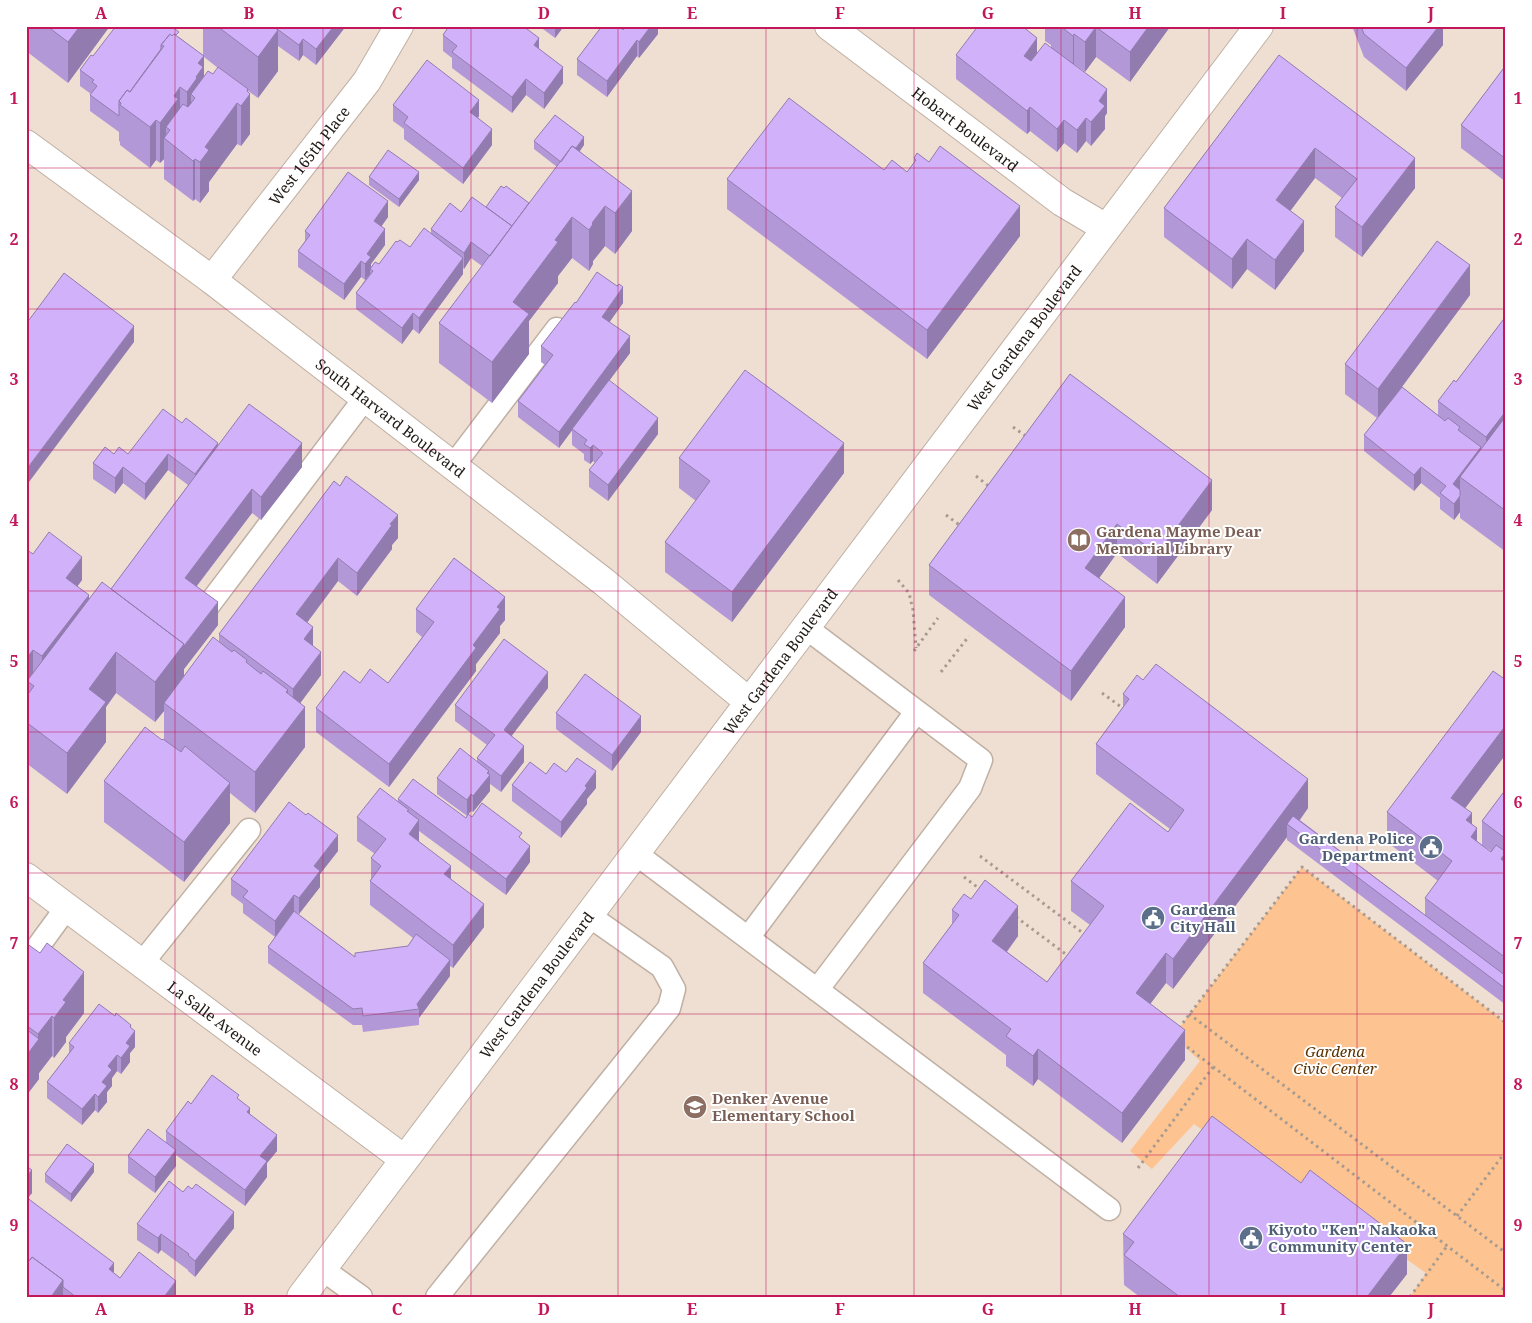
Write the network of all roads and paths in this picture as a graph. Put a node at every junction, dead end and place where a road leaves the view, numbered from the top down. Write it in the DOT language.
graph roads {
  1 [pos="399,26"];
  2 [pos="830,26"];
  3 [pos="1251,29"];
  4 [pos="26,144"];
  5 [pos="1106,228"];
  6 [pos="212,280"];
  7 [pos="557,329"];
  8 [pos="365,398"];
  9 [pos="1013,427"];
  10 [pos="1028,438"];
  11 [pos="453,466"];
  12 [pos="976,476"];
  13 [pos="998,493"];
  14 [pos="946,515"];
  15 [pos="966,523"];
  16 [pos="898,580"];
  17 [pos="208,606"];
  18 [pos="938,618"];
  19 [pos="805,627"];
  20 [pos="969,636"];
  21 [pos="941,672"];
  22 [pos="1102,693"];
  23 [pos="748,702"];
  24 [pos="1126,711"];
  25 [pos="916,712"];
  26 [pos="249,830"];
  27 [pos="635,853"];
  28 [pos="980,856"];
  29 [pos="26,876"];
  30 [pos="964,877"];
  31 [pos="988,895"];
  32 [pos="67,908"];
  33 [pos="1011,913"];
  34 [pos="588,915"];
  35 [pos="748,938"];
  36 [pos="1091,940"];
  37 [pos="1075,962"];
  38 [pos="26,963"];
  39 [pos="142,963"];
  40 [pos="817,990"];
  41 [pos="1190,1014"];
  42 [pos="1506,1023"];
  43 [pos="1178,1029"];
  44 [pos="1180,1041"];
  45 [pos="1213,1067"];
  46 [pos="1506,1151"];
  47 [pos="404,1159"];
  48 [pos="1138,1168"];
  49 [pos="1109,1210"];
  50 [pos="1457,1216"];
  51 [pos="1447,1246"];
  52 [pos="1506,1253"];
  53 [pos="322,1269"];
  54 [pos="1506,1290"];
  55 [pos="301,1297"];
  56 [pos="361,1297"];
  57 [pos="437,1297"];
  58 [pos="1410,1297"];
  1 -- 6 [label="street, West 165th Place"];
  2 -- 5 [label="street, Hobart Boulevard"];
  3 -- 5 [label="street, West Gardena Boulevard"];
  4 -- 6 [label="street, South Harvard Boulevard"];
  5 -- 19 [label="street, West Gardena Boulevard"];
  6 -- 8 [label="street, South Harvard Boulevard"];
  7 -- 11 [label="lane"];
  8 -- 11 [label="street, South Harvard Boulevard"];
  8 -- 17 [label="lane"];
  9 -- 10 [label="path"];
  11 -- 23 [label="street, South Harvard Boulevard"];
  12 -- 13 [label="path"];
  14 -- 15 [label="path"];
  16 -- 18 [label="path"];
  19 -- 23 [label="street, West Gardena Boulevard"];
  19 -- 25 [label="lane"];
  20 -- 21 [label="path"];
  22 -- 24 [label="path"];
  23 -- 27 [label="street, West Gardena Boulevard"];
  25 -- 35 [label="lane"];
  25 -- 40 [label="lane"];
  26 -- 39 [label="lane"];
  27 -- 34 [label="street, West Gardena Boulevard"];
  27 -- 35 [label="lane"];
  28 -- 36 [label="path"];
  29 -- 32 [label="street, La Salle Avenue"];
  30 -- 31 [label="path"];
  32 -- 38 [label="lane"];
  32 -- 39 [label="street, La Salle Avenue"];
  33 -- 37 [label="path"];
  34 -- 47 [label="street, West Gardena Boulevard"];
  34 -- 57 [label="lane"];
  35 -- 40 [label="lane"];
  39 -- 47 [label="street, La Salle Avenue"];
  40 -- 49 [label="lane"];
  41 -- 42 [label="path"];
  41 -- 43 [label="path"];
  41 -- 50 [label="path"];
  44 -- 45 [label="path"];
  45 -- 48 [label="path"];
  45 -- 51 [label="path"];
  46 -- 50 [label="path"];
  47 -- 53 [label="street, West Gardena Boulevard"];
  50 -- 52 [label="path"];
  51 -- 54 [label="path"];
  51 -- 58 [label="path"];
  53 -- 55 [label="street, West Gardena Boulevard"];
  53 -- 56 [label="lane"];
}
